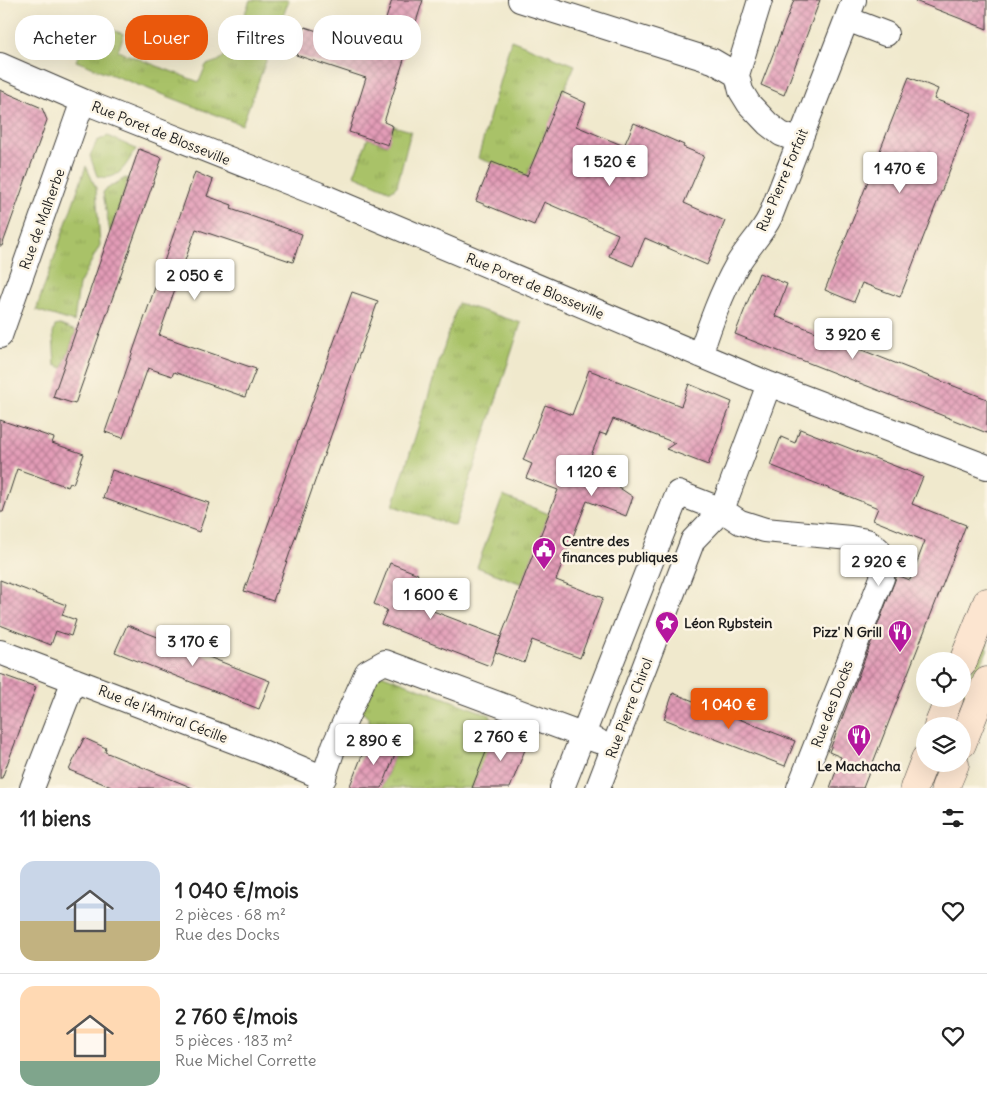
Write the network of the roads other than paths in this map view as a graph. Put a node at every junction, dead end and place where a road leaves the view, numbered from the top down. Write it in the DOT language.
graph roads {
  1 [pos="520,0"];
  2 [pos="760,0"];
  3 [pos="851,10"];
  4 [pos="886,34"];
  5 [pos="0,64"];
  6 [pos="737,75"];
  7 [pos="85,102"];
  8 [pos="800,141"];
  9 [pos="0,336"];
  10 [pos="700,355"];
  11 [pos="769,384"];
  12 [pos="987,467"];
  13 [pos="722,510"];
  14 [pos="987,602"];
  15 [pos="0,652"];
  16 [pos="967,652"];
  17 [pos="74,680"];
  18 [pos="987,681"];
  19 [pos="971,721"];
  20 [pos="583,735"];
  21 [pos="614,747"];
  22 [pos="920,772"];
  23 [pos="952,772"];
  24 [pos="322,783"];
  25 [pos="32,788"];
  26 [pos="562,788"];
  27 [pos="598,788"];
  28 [pos="799,788"];
  29 [pos="914,788"];
  30 [pos="945,788"];
  1 -- 6 [label="street"];
  2 -- 6 [label="street"];
  3 -- 4 [label="street"];
  3 -- 8 [label="street, Rue Pierre Forfait"];
  5 -- 7 [label="street, Rue Poret de Blosseville"];
  6 -- 8 [label="street"];
  7 -- 9 [label="street, Rue de Malherbe"];
  7 -- 10 [label="street, Rue Poret de Blosseville"];
  8 -- 10 [label="street, Rue Pierre Forfait"];
  10 -- 11 [label="street, Rue Poret de Blosseville"];
  11 -- 12 [label="street, Rue Poret de Blosseville"];
  11 -- 13 [label="street, Rue Pierre Chirol"];
  13 -- 20 [label="street, Rue des Docks"];
  13 -- 21 [label="street, Rue Pierre Chirol"];
  13 -- 28 [label="street, Rue des Docks"];
  14 -- 16 [label="main road"];
  15 -- 17 [label="street, Rue de l'Amiral Cécille"];
  17 -- 24 [label="street, Rue de l'Amiral Cécille"];
  17 -- 25 [label="street"];
  18 -- 19 [label="main road"];
  20 -- 21 [label="street"];
  20 -- 24 [label="street"];
  20 -- 26 [label="street"];
  21 -- 27 [label="street, Rue Pierre Chirol"];
  22 -- 29 [label="main road"];
  23 -- 30 [label="main road"];
}
